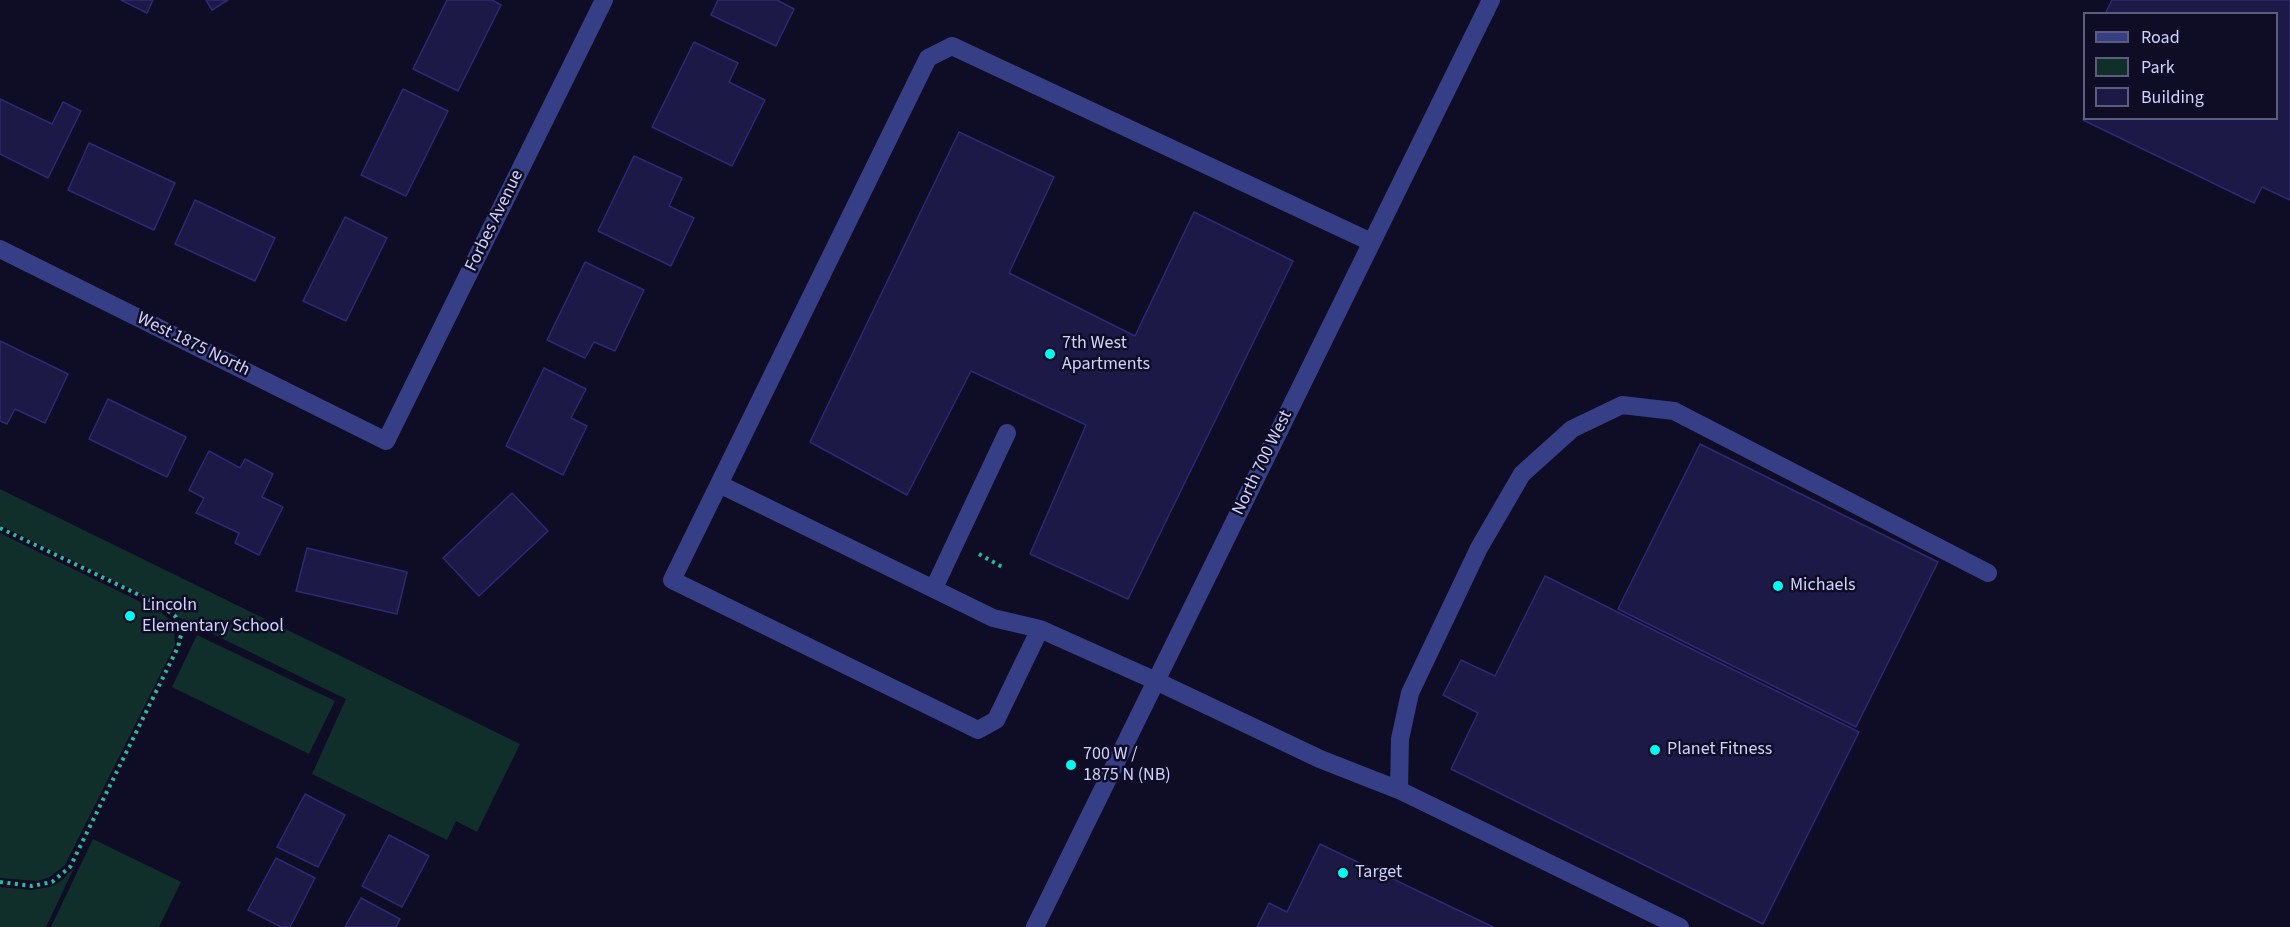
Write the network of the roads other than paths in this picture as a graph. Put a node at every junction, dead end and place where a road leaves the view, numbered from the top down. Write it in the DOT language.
graph roads {
  1 [pos="604,0"];
  2 [pos="1491,0"];
  3 [pos="1371,242"];
  4 [pos="0,249"];
  5 [pos="1007,433"];
  6 [pos="386,441"];
  7 [pos="719,484"];
  8 [pos="1988,573"];
  9 [pos="934,588"];
  10 [pos="1040,629"];
  11 [pos="1156,681"];
  12 [pos="1399,790"];
  13 [pos="1035,927"];
  14 [pos="1680,927"];
  1 -- 6 [label="street, Forbes Avenue"];
  2 -- 3 [label="street, North 700 West"];
  3 -- 7 [label="street"];
  3 -- 11 [label="street, North 700 West"];
  4 -- 6 [label="street, West 1875 North"];
  5 -- 9 [label="street"];
  7 -- 9 [label="street"];
  7 -- 10 [label="street"];
  8 -- 12 [label="street"];
  9 -- 10 [label="street"];
  10 -- 11 [label="street"];
  11 -- 12 [label="street"];
  11 -- 13 [label="street, North 700 West"];
  12 -- 14 [label="street"];
}
